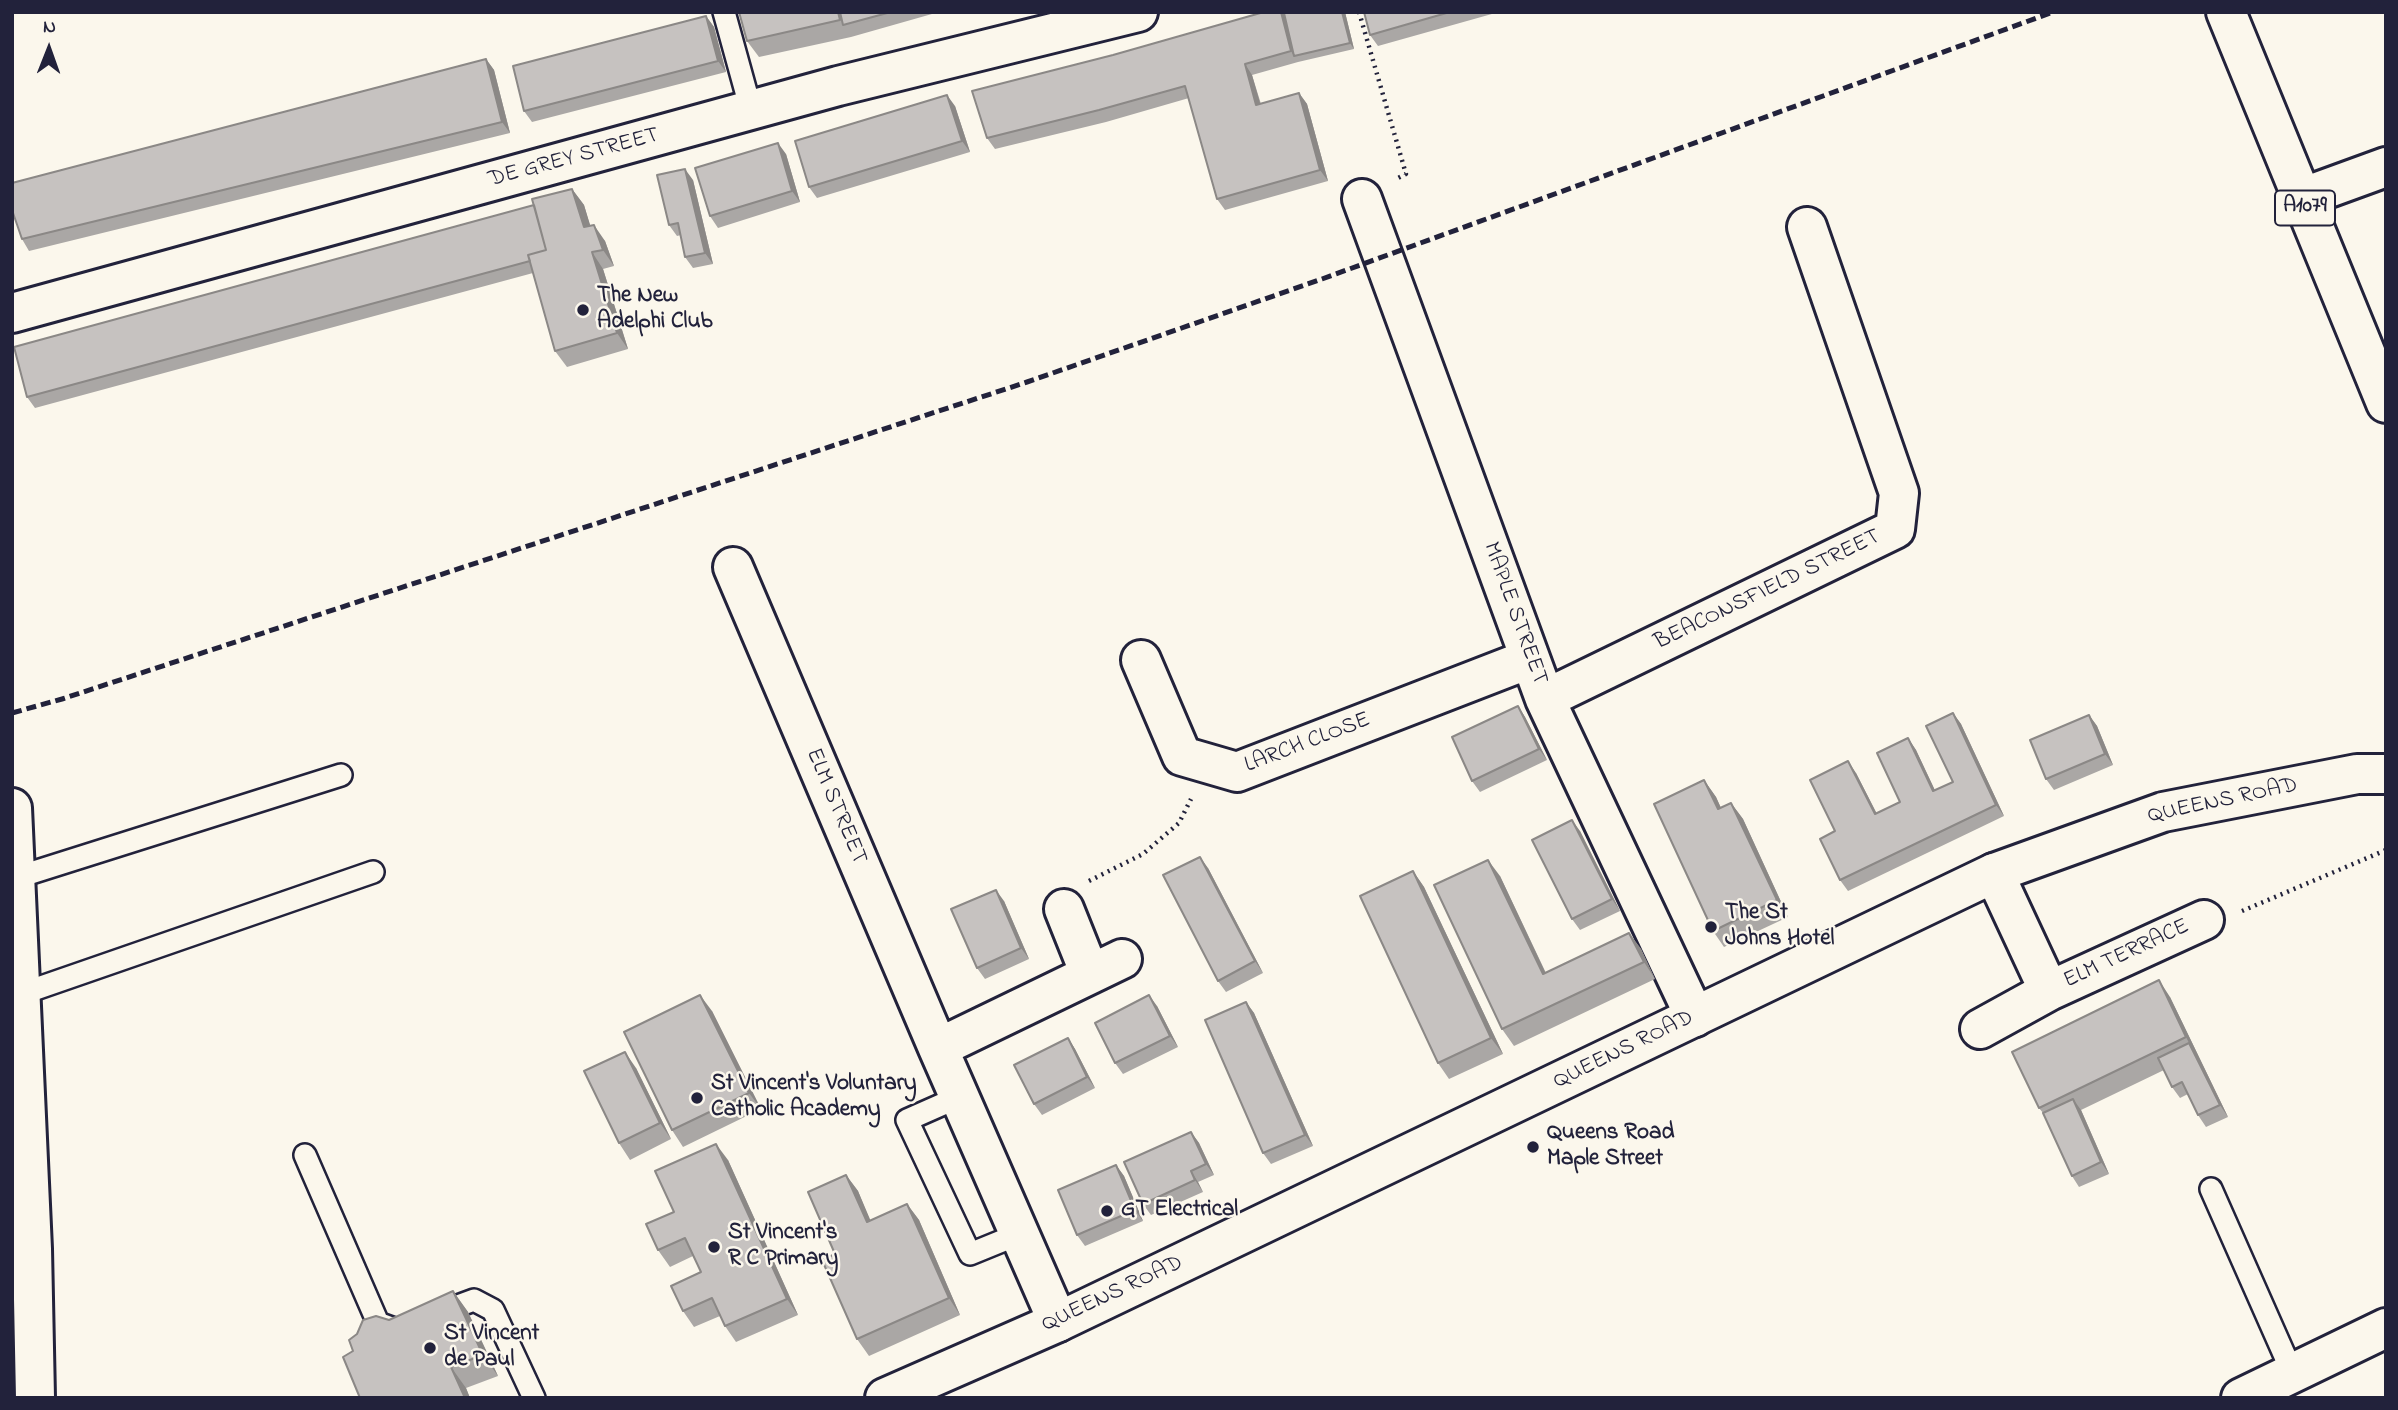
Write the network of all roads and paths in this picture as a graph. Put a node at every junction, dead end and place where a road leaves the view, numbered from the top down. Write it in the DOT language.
graph roads {
  1 [pos="724,12"];
  2 [pos="1138,12"];
  3 [pos="1359,12"];
  4 [pos="2226,12"];
  5 [pos="751,110"];
  6 [pos="2386,167"];
  7 [pos="2301,198"];
  8 [pos="1362,199"];
  9 [pos="1807,227"];
  10 [pos="12,313"];
  11 [pos="2386,403"];
  12 [pos="733,567"];
  13 [pos="1530,659"];
  14 [pos="1141,660"];
  15 [pos="1545,699"];
  16 [pos="1208,763"];
  17 [pos="2386,774"];
  18 [pos="341,775"];
  19 [pos="12,808"];
  20 [pos="2386,850"];
  21 [pos="373,872"];
  22 [pos="1994,873"];
  23 [pos="15,878"];
  24 [pos="1064,909"];
  25 [pos="2204,920"];
  26 [pos="2049,991"];
  27 [pos="21,994"];
  28 [pos="1695,1017"];
  29 [pos="1980,1029"];
  30 [pos="938,1048"];
  31 [pos="959,1097"];
  32 [pos="305,1155"];
  33 [pos="2211,1189"];
  34 [pos="1019,1234"];
  35 [pos="1058,1322"];
  36 [pos="2386,1328"];
  37 [pos="2292,1372"];
  38 [pos="35,1398"];
  39 [pos="534,1398"];
  40 [pos="885,1398"];
  41 [pos="2241,1398"];
  1 -- 5 [label="lane"];
  2 -- 5 [label="street, DE GREY STREET"];
  3 -- 8 [label="path"];
  4 -- 7 [label="street, A1079"];
  5 -- 10 [label="street, DE GREY STREET"];
  6 -- 7 [label="street"];
  7 -- 11 [label="street, A1079"];
  8 -- 13 [label="street, MAPLE STREET"];
  9 -- 15 [label="street, BEACONSFIELD STREET"];
  12 -- 30 [label="street, ELM STREET"];
  13 -- 15 [label="street, MAPLE STREET"];
  13 -- 16 [label="street, LARCH CLOSE"];
  14 -- 16 [label="street, LARCH CLOSE"];
  15 -- 28 [label="street, MAPLE STREET"];
  16 -- 24 [label="path"];
  17 -- 22 [label="street, QUEENS ROAD"];
  18 -- 23 [label="lane"];
  19 -- 23 [label="street"];
  20 -- 25 [label="path"];
  21 -- 27 [label="lane"];
  22 -- 26 [label="street, ELM TERRACE"];
  22 -- 28 [label="street, QUEENS ROAD"];
  23 -- 27 [label="street"];
  24 -- 30 [label="street"];
  25 -- 26 [label="street, ELM TERRACE"];
  26 -- 29 [label="street, ELM TERRACE"];
  27 -- 38 [label="street"];
  28 -- 35 [label="street, QUEENS ROAD"];
  30 -- 31 [label="street, ELM STREET"];
  31 -- 34 [label="street, ELM STREET"];
  31 -- 34 [label="lane"];
  32 -- 39 [label="lane"];
  33 -- 37 [label="lane"];
  34 -- 35 [label="street, ELM STREET"];
  35 -- 40 [label="street, QUEENS ROAD"];
  36 -- 37 [label="street"];
  37 -- 41 [label="street"];
}
